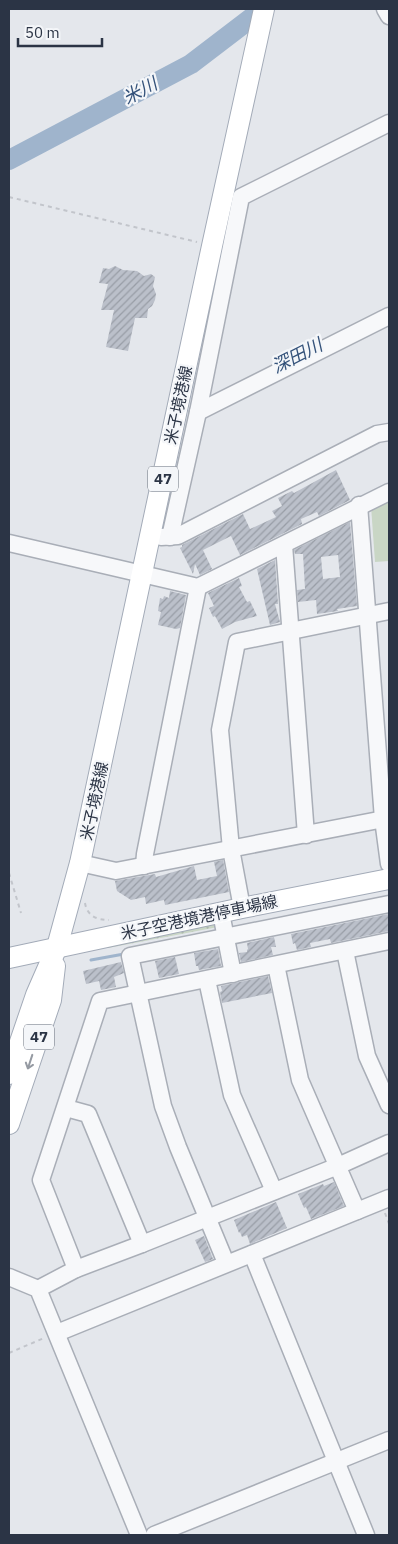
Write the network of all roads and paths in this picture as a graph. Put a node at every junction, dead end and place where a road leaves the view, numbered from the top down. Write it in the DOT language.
graph roads {
  1 [pos="264,9"];
  2 [pos="385,9"];
  3 [pos="389,16"];
  4 [pos="389,123"];
  5 [pos="9,196"];
  6 [pos="212,246"];
  7 [pos="389,316"];
  8 [pos="198,412"];
  9 [pos="389,432"];
  10 [pos="389,492"];
  11 [pos="360,505"];
  12 [pos="160,538"];
  13 [pos="9,542"];
  14 [pos="284,545"];
  15 [pos="142,575"];
  16 [pos="198,587"];
  17 [pos="389,611"];
  18 [pos="367,616"];
  19 [pos="290,633"];
  20 [pos="386,819"];
  21 [pos="306,834"];
  22 [pos="231,849"];
  23 [pos="80,863"];
  24 [pos="389,864"];
  25 [pos="144,866"];
  26 [pos="9,873"];
  27 [pos="389,879"];
  28 [pos="84,899"];
  29 [pos="389,904"];
  30 [pos="242,908"];
  31 [pos="21,913"];
  32 [pos="221,913"];
  33 [pos="111,920"];
  34 [pos="226,936"];
  35 [pos="389,941"];
  36 [pos="57,947"];
  37 [pos="345,951"];
  38 [pos="9,958"];
  39 [pos="9,962"];
  40 [pos="276,965"];
  41 [pos="234,974"];
  42 [pos="207,980"];
  43 [pos="139,994"];
  44 [pos="9,1074"];
  45 [pos="389,1105"];
  46 [pos="66,1108"];
  47 [pos="9,1124"];
  48 [pos="389,1143"];
  49 [pos="338,1166"];
  50 [pos="274,1191"];
  51 [pos="389,1198"];
  52 [pos="357,1211"];
  53 [pos="207,1218"];
  54 [pos="142,1244"];
  55 [pos="252,1254"];
  56 [pos="226,1263"];
  57 [pos="76,1269"];
  58 [pos="9,1277"];
  59 [pos="38,1288"];
  60 [pos="57,1333"];
  61 [pos="9,1352"];
  62 [pos="389,1440"];
  63 [pos="336,1461"];
  64 [pos="139,1535"];
  65 [pos="154,1535"];
  66 [pos="366,1535"];
  1 -- 6 [label="main road, 米子境港線 / 47"];
  2 -- 3 [label="street"];
  4 -- 8 [label="street"];
  5 -- 6 [label="path"];
  6 -- 12 [label="main road, 米子境港線 / 47"];
  7 -- 8 [label="street"];
  8 -- 12 [label="street"];
  9 -- 12 [label="street"];
  10 -- 11 [label="street"];
  11 -- 14 [label="street"];
  11 -- 18 [label="street"];
  12 -- 15 [label="main road, 米子境港線 / 47"];
  13 -- 15 [label="street"];
  14 -- 16 [label="street"];
  14 -- 19 [label="street"];
  15 -- 16 [label="street"];
  15 -- 23 [label="main road, 米子境港線 / 47"];
  16 -- 25 [label="street"];
  17 -- 18 [label="street"];
  18 -- 19 [label="street"];
  18 -- 20 [label="street"];
  19 -- 21 [label="street"];
  19 -- 22 [label="street"];
  20 -- 21 [label="street"];
  20 -- 24 [label="street"];
  21 -- 22 [label="street"];
  22 -- 25 [label="street"];
  22 -- 30 [label="street"];
  23 -- 25 [label="street"];
  23 -- 36 [label="main road, 米子境港線 / 47"];
  26 -- 31 [label="path"];
  27 -- 30 [label="main road, 米子空港境港停車場線"];
  28 -- 33 [label="path"];
  29 -- 34 [label="street"];
  30 -- 32 [label="main road, 米子空港境港停車場線"];
  32 -- 34 [label="street"];
  32 -- 36 [label="main road, 米子空港境港停車場線"];
  34 -- 41 [label="street"];
  34 -- 43 [label="street"];
  35 -- 37 [label="street"];
  36 -- 38 [label="main road, 米子空港境港停車場線"];
  36 -- 44 [label="main road, 米子境港線 / 47"];
  36 -- 47 [label="main road, 米子境港線 / 47, one-way"];
  37 -- 40 [label="street"];
  37 -- 45 [label="street"];
  38 -- 39 [label="street"];
  40 -- 41 [label="street"];
  40 -- 49 [label="street"];
  41 -- 42 [label="street"];
  42 -- 43 [label="street"];
  42 -- 50 [label="street"];
  43 -- 46 [label="street"];
  43 -- 53 [label="street"];
  46 -- 54 [label="street"];
  46 -- 57 [label="street"];
  48 -- 49 [label="street"];
  49 -- 50 [label="street"];
  49 -- 52 [label="street"];
  50 -- 53 [label="street"];
  51 -- 52 [label="street"];
  52 -- 55 [label="street"];
  53 -- 54 [label="street"];
  53 -- 56 [label="street"];
  54 -- 57 [label="street"];
  55 -- 56 [label="street"];
  55 -- 63 [label="street"];
  56 -- 60 [label="street"];
  57 -- 59 [label="street"];
  58 -- 59 [label="street"];
  59 -- 60 [label="street"];
  60 -- 61 [label="path"];
  60 -- 64 [label="street"];
  62 -- 63 [label="street"];
  63 -- 65 [label="street"];
  63 -- 66 [label="street"];
}
